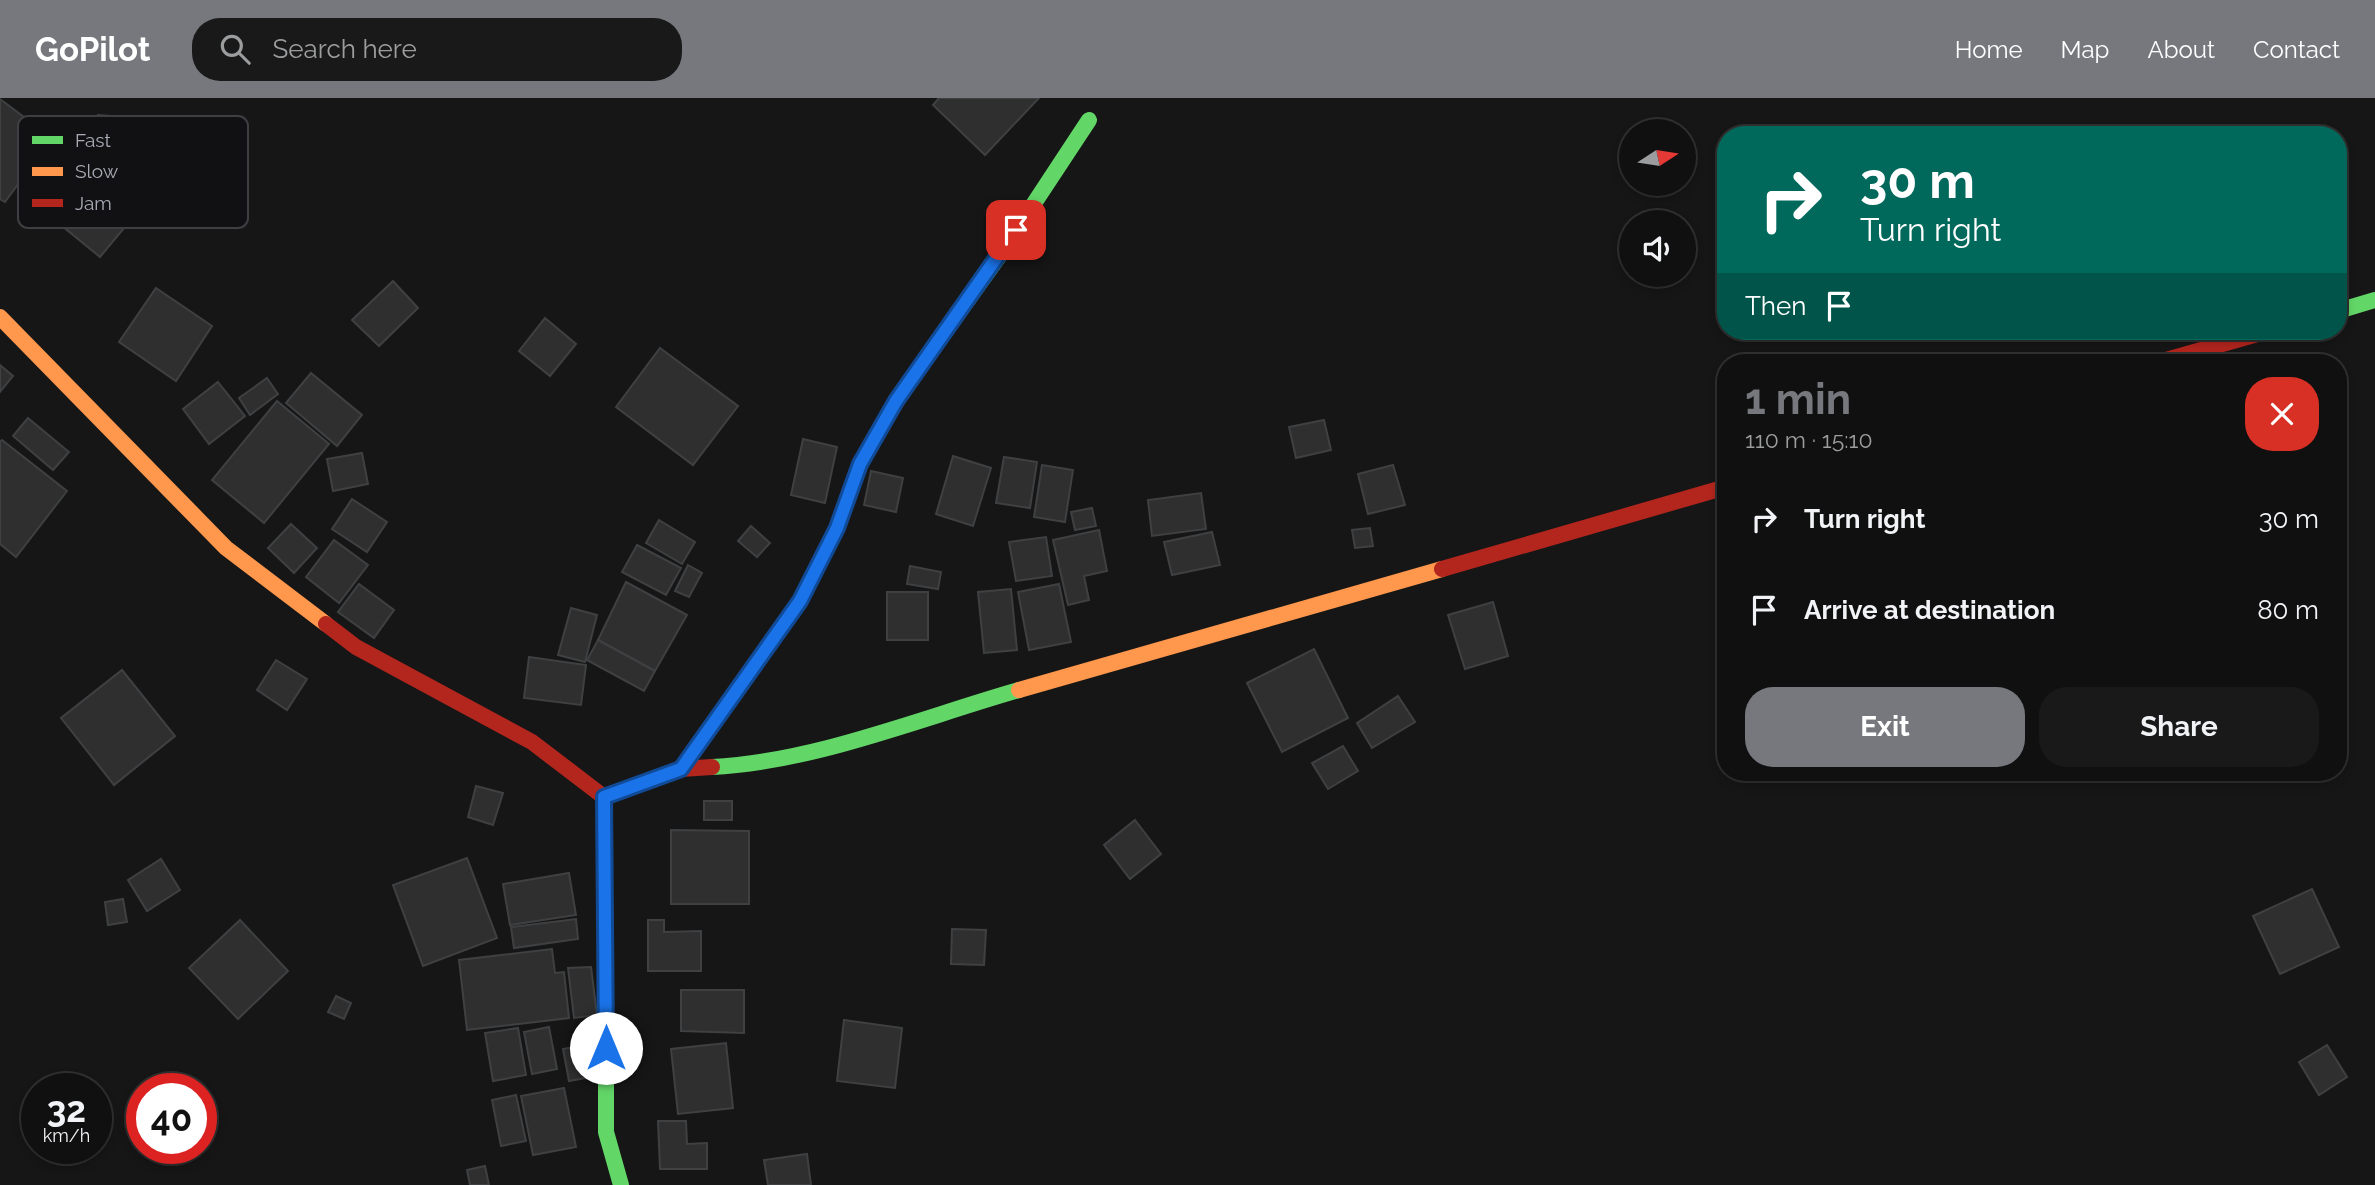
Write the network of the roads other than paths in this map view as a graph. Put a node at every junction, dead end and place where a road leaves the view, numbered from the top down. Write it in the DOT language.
graph roads {
  1 [pos="1088,120"];
  2 [pos="2375,300"];
  3 [pos="2347,308"];
  4 [pos="0,317"];
  5 [pos="2236,340"];
  6 [pos="2187,354"];
  7 [pos="1717,490"];
  8 [pos="681,769"];
  9 [pos="604,797"];
  10 [pos="621,1185"];
  1 -- 8 [label="street"];
  2 -- 3 [label="street"];
  4 -- 9 [label="street"];
  5 -- 6 [label="street"];
  7 -- 8 [label="street"];
  8 -- 9 [label="street"];
  9 -- 10 [label="street"];
}
